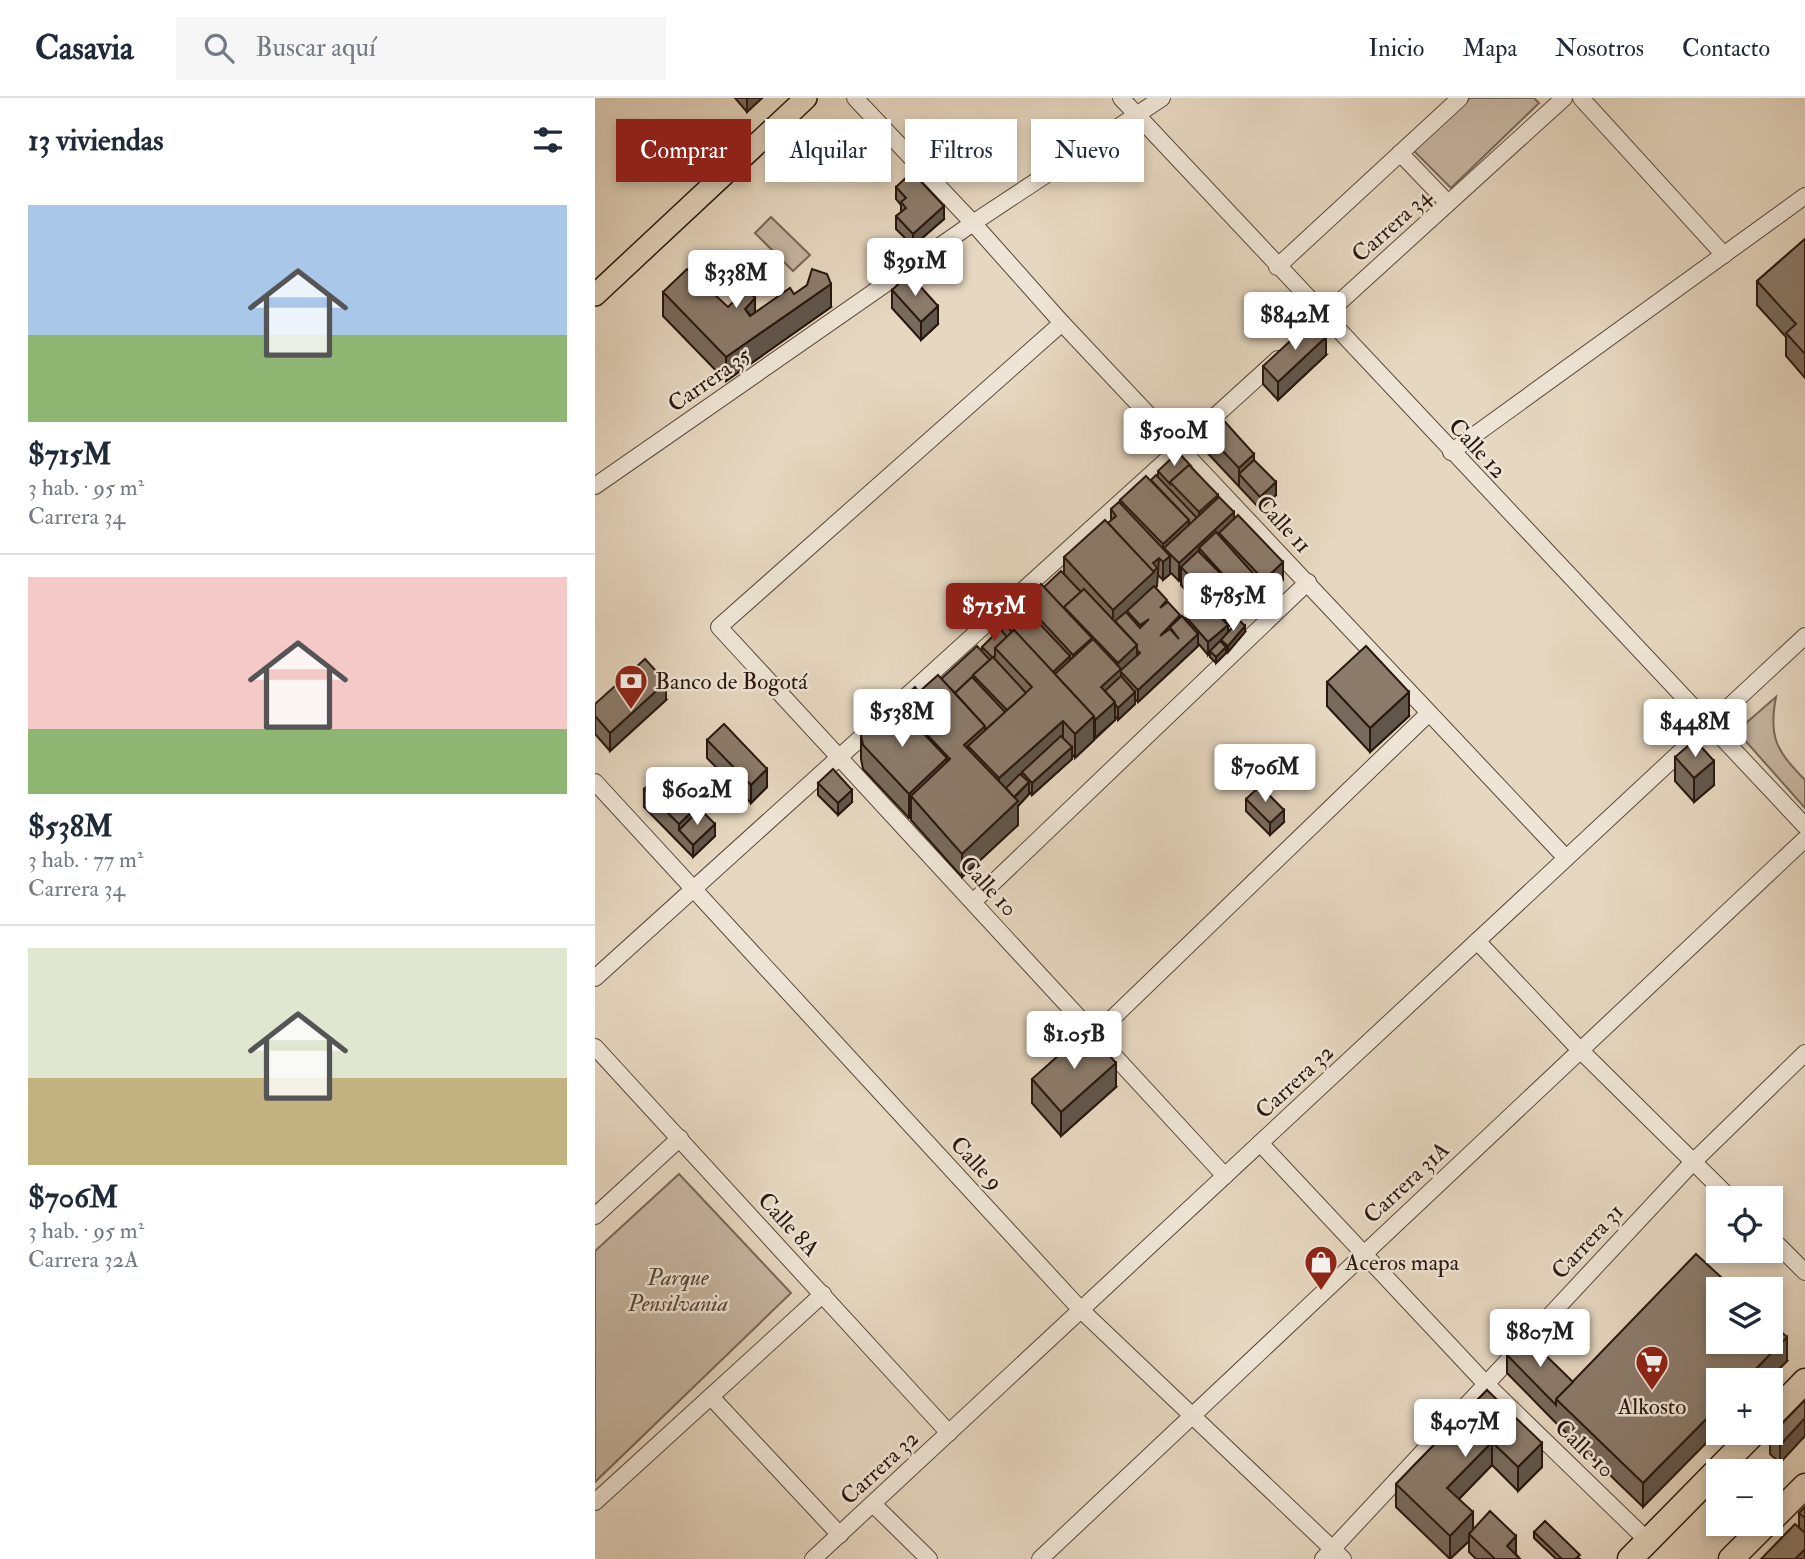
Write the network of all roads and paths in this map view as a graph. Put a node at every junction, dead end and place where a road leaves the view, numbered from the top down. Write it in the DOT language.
graph roads {
  1 [pos="806,98"];
  2 [pos="855,98"];
  3 [pos="1121,98"];
  4 [pos="1162,98"];
  5 [pos="1459,98"];
  6 [pos="1564,98"];
  7 [pos="1581,98"];
  8 [pos="1136,114"];
  9 [pos="1400,153"];
  10 [pos="1805,196"];
  11 [pos="1448,203"];
  12 [pos="973,223"];
  13 [pos="1724,255"];
  14 [pos="1277,267"];
  15 [pos="595,295"];
  16 [pos="1324,317"];
  17 [pos="1062,323"];
  18 [pos="1180,448"];
  19 [pos="1451,452"];
  20 [pos="595,486"];
  21 [pos="1308,582"];
  22 [pos="1805,636"];
  23 [pos="1429,713"];
  24 [pos="1708,724"];
  25 [pos="838,758"];
  26 [pos="595,782"];
  27 [pos="1805,826"];
  28 [pos="1805,839"];
  29 [pos="1566,858"];
  30 [pos="695,891"];
  31 [pos="973,902"];
  32 [pos="1477,940"];
  33 [pos="595,978"];
  34 [pos="1095,1035"];
  35 [pos="595,1046"];
  36 [pos="1579,1049"];
  37 [pos="1805,1053"];
  38 [pos="680,1138"];
  39 [pos="1260,1143"];
  40 [pos="1693,1162"];
  41 [pos="1225,1176"];
  42 [pos="1718,1186"];
  43 [pos="595,1216"];
  44 [pos="1783,1250"];
  45 [pos="1363,1253"];
  46 [pos="1805,1272"];
  47 [pos="823,1294"];
  48 [pos="1081,1310"];
  49 [pos="1805,1381"];
  50 [pos="1485,1383"];
  51 [pos="712,1398"];
  52 [pos="1783,1404"];
  53 [pos="1192,1415"];
  54 [pos="949,1433"];
  55 [pos="1742,1445"];
  56 [pos="1805,1486"];
  57 [pos="595,1502"];
  58 [pos="873,1504"];
  59 [pos="1783,1508"];
  60 [pos="839,1535"];
  61 [pos="1754,1536"];
  62 [pos="1648,1542"];
  63 [pos="1333,1556"];
  64 [pos="813,1559"];
  65 [pos="929,1559"];
  66 [pos="1040,1559"];
  67 [pos="1630,1559"];
  68 [pos="1731,1559"];
  1 -- 15 [label="main road"];
  2 -- 12 [label="street, Calle 11"];
  3 -- 8 [label="street, Calle 12"];
  4 -- 8 [label="street, Carrera 35"];
  5 -- 9 [label="street"];
  6 -- 11 [label="street, Carrera 34"];
  7 -- 13 [label="street"];
  8 -- 12 [label="street, Carrera 35"];
  8 -- 14 [label="street, Calle 12"];
  9 -- 11 [label="street"];
  9 -- 14 [label="street"];
  10 -- 13 [label="street"];
  11 -- 16 [label="street, Carrera 34"];
  12 -- 17 [label="street, Calle 11"];
  12 -- 20 [label="street, Carrera 35"];
  13 -- 19 [label="street"];
  14 -- 16 [label="street, Calle 12"];
  16 -- 18 [label="street, Carrera 34"];
  16 -- 19 [label="street, Calle 12"];
  17 -- 18 [label="street, Calle 11"];
  17 -- 25 [label="street, Calle 10"];
  18 -- 21 [label="street, Calle 11"];
  18 -- 25 [label="street, Carrera 34"];
  19 -- 24 [label="street, Calle 12"];
  21 -- 23 [label="street, Calle 11"];
  21 -- 31 [label="street"];
  22 -- 24 [label="street, Carrera 32"];
  23 -- 29 [label="street, Calle 11"];
  23 -- 34 [label="street"];
  24 -- 27 [label="street, Calle 12"];
  24 -- 29 [label="street, Carrera 32"];
  25 -- 30 [label="street, Carrera 34"];
  25 -- 31 [label="street, Calle 10"];
  26 -- 30 [label="street, Calle 9"];
  28 -- 36 [label="street, Carrera 31A"];
  29 -- 32 [label="street, Carrera 32"];
  30 -- 33 [label="street, Carrera 34"];
  30 -- 48 [label="street, Calle 9"];
  31 -- 34 [label="street, Calle 10"];
  32 -- 36 [label="street"];
  32 -- 39 [label="street, Carrera 32"];
  34 -- 41 [label="street, Calle 10"];
  35 -- 38 [label="street, Calle 8A"];
  36 -- 40 [label="street"];
  36 -- 45 [label="street, Carrera 31A"];
  37 -- 40 [label="street, Carrera 31"];
  38 -- 43 [label="street"];
  38 -- 47 [label="street, Calle 8A"];
  39 -- 41 [label="street, Carrera 32"];
  39 -- 45 [label="street, Calle 10"];
  40 -- 42 [label="street"];
  40 -- 50 [label="street, Carrera 31"];
  41 -- 48 [label="street, Carrera 32"];
  44 -- 46 [label="street"];
  45 -- 50 [label="street, Calle 10"];
  45 -- 53 [label="street, Carrera 31A"];
  47 -- 51 [label="street"];
  47 -- 54 [label="street, Calle 8A"];
  48 -- 53 [label="street, Calle 9"];
  48 -- 54 [label="street, Carrera 32"];
  49 -- 52 [label="highway"];
  50 -- 62 [label="street, Calle 10"];
  50 -- 63 [label="street, Carrera 31"];
  51 -- 57 [label="street"];
  51 -- 60 [label="street"];
  53 -- 63 [label="street, Calle 9"];
  53 -- 66 [label="street, Carrera 31A"];
  54 -- 58 [label="street, Carrera 32"];
  55 -- 62 [label="highway"];
  56 -- 59 [label="highway"];
  58 -- 60 [label="street, Carrera 32"];
  58 -- 65 [label="street"];
  60 -- 64 [label="street, Carrera 32"];
  61 -- 68 [label="highway"];
  62 -- 67 [label="highway"];
}
